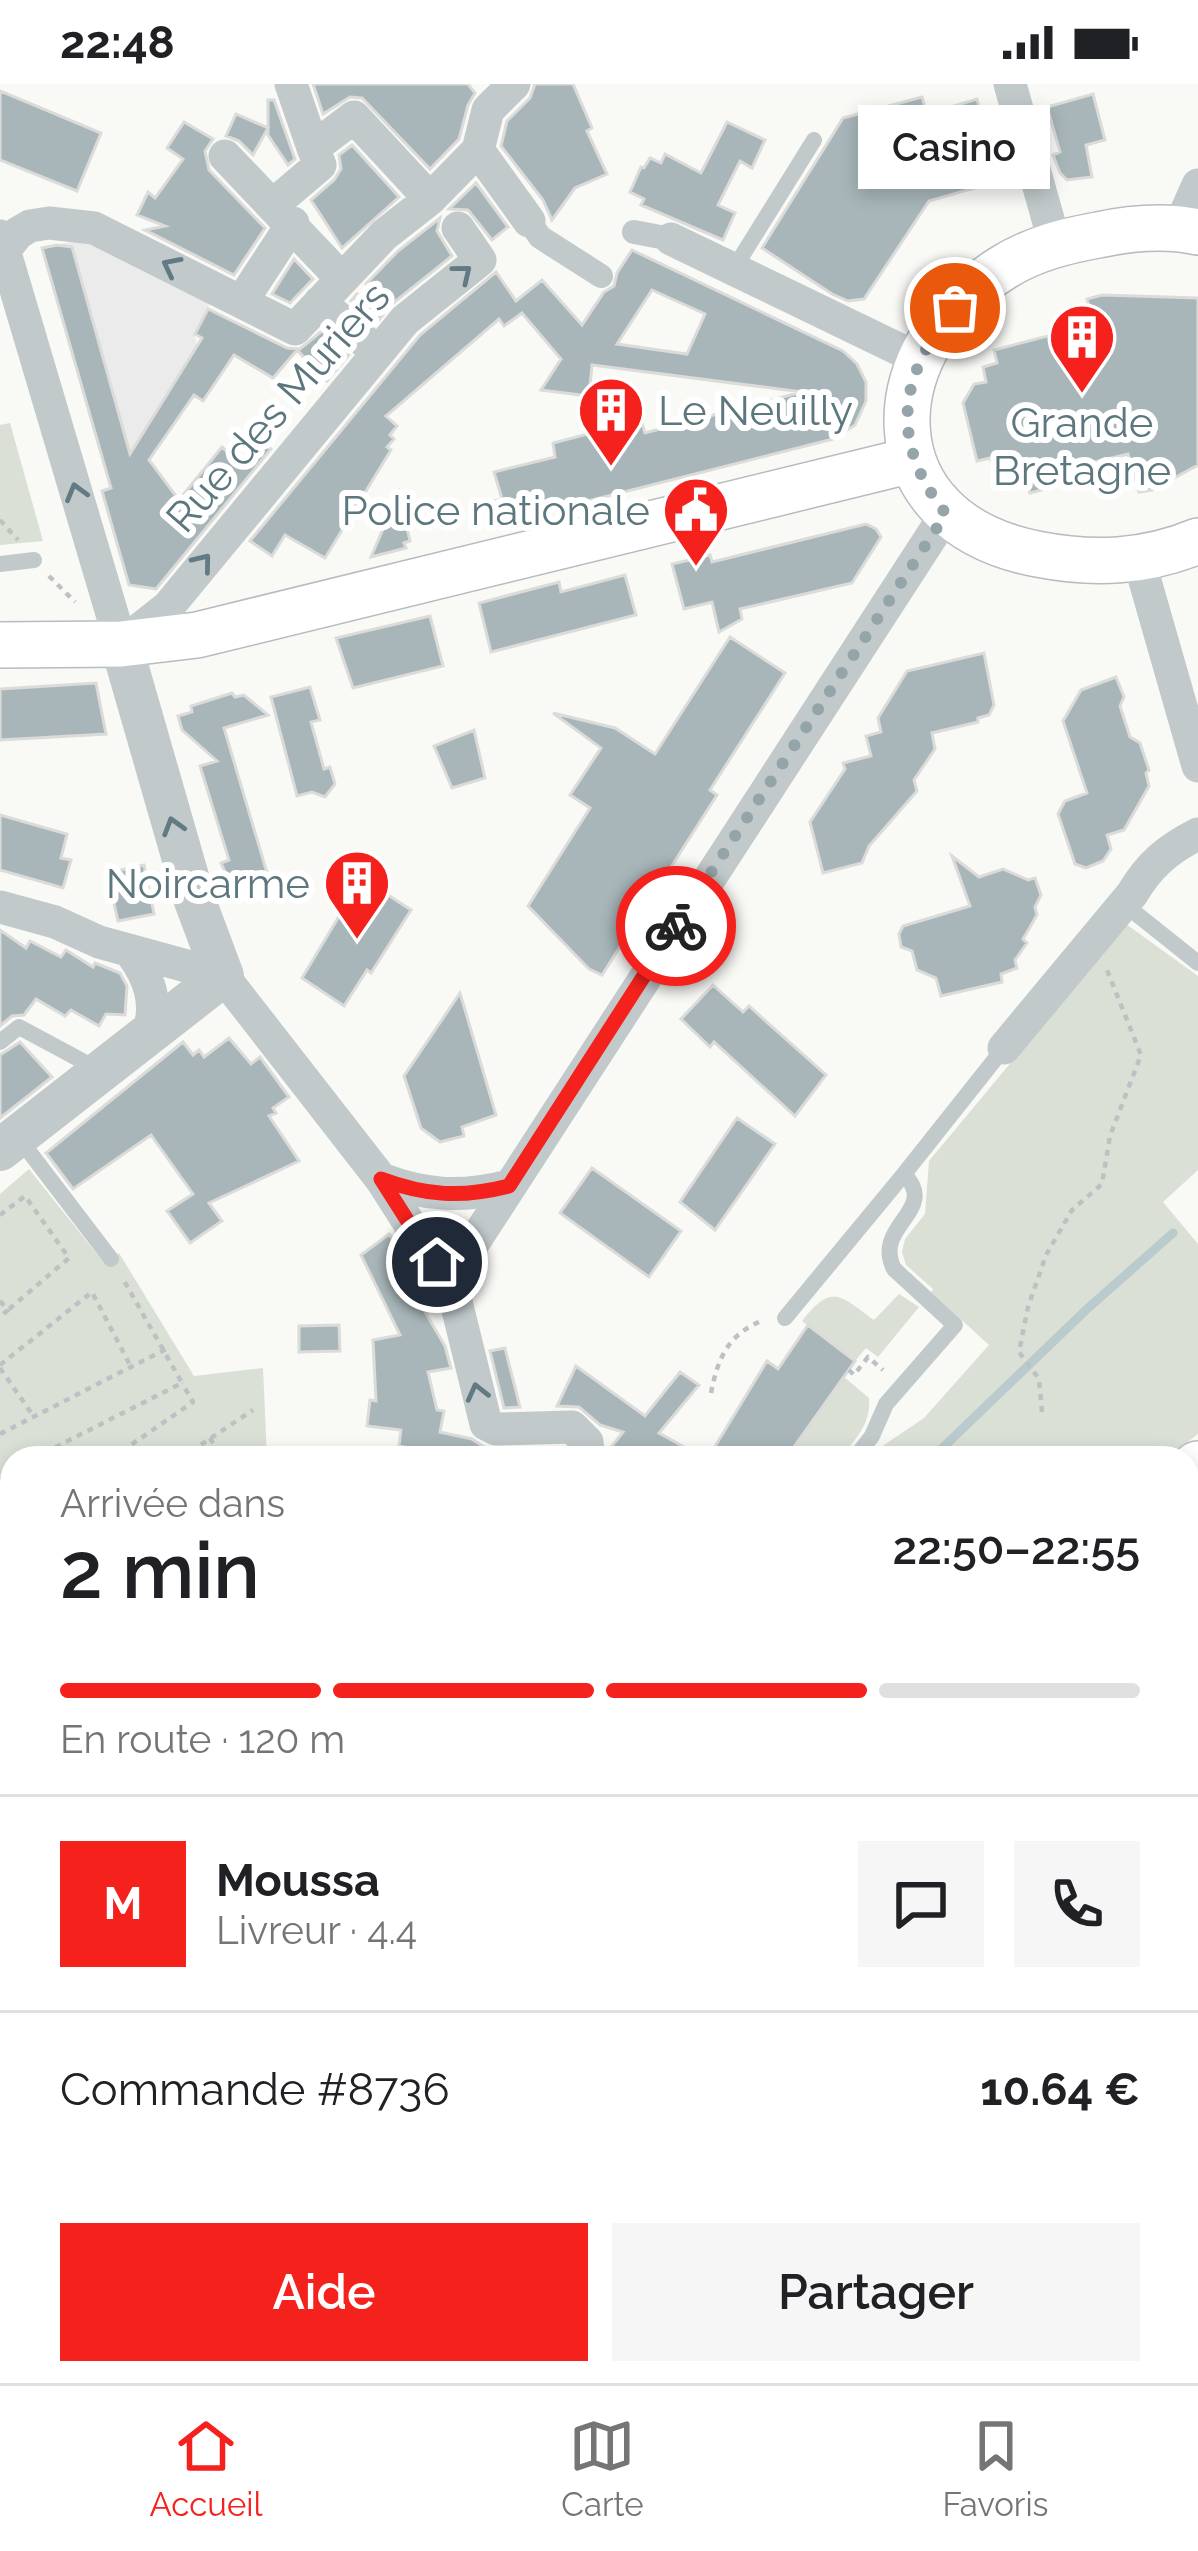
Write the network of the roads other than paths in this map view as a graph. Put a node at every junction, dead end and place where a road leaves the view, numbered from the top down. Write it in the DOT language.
graph roads {
  1 [pos="291,84"];
  2 [pos="514,84"];
  3 [pos="1010,84"];
  4 [pos="814,140"];
  5 [pos="313,148"];
  6 [pos="478,149"];
  7 [pos="225,156"];
  8 [pos="1198,185"];
  9 [pos="441,206"];
  10 [pos="284,214"];
  11 [pos="529,221"];
  12 [pos="1192,227"];
  13 [pos="634,232"];
  14 [pos="671,238"];
  15 [pos="1055,244"];
  16 [pos="2,248"];
  17 [pos="735,267"];
  18 [pos="601,276"];
  19 [pos="331,290"];
  20 [pos="242,301"];
  21 [pos="377,352"];
  22 [pos="919,359"];
  23 [pos="912,460"];
  24 [pos="946,514"];
  25 [pos="1177,553"];
  26 [pos="34,560"];
  27 [pos="0,564"];
  28 [pos="121,644"];
  29 [pos="0,645"];
  30 [pos="1198,766"];
  31 [pos="1198,833"];
  32 [pos="1124,904"];
  33 [pos="0,907"];
  34 [pos="130,951"];
  35 [pos="1198,963"];
  36 [pos="223,976"];
  37 [pos="148,1034"];
  38 [pos="0,1042"];
  39 [pos="1004,1048"];
  40 [pos="101,1072"];
  41 [pos="9,1143"];
  42 [pos="904,1174"];
  43 [pos="381,1179"];
  44 [pos="509,1186"];
  45 [pos="111,1258"];
  46 [pos="447,1265"];
  47 [pos="785,1318"];
  48 [pos="588,1446"];
  49 [pos="863,1446"];
  1 -- 5 [label="street"];
  2 -- 6 [label="street"];
  3 -- 15 [label="street"];
  4 -- 17 [label="lane"];
  5 -- 9 [label="street"];
  5 -- 10 [label="street"];
  6 -- 9 [label="street"];
  6 -- 11 [label="street"];
  7 -- 10 [label="street"];
  8 -- 12 [label="street"];
  9 -- 19 [label="street"];
  21 -- 9 [label="street, Rue des Muriers, one-way"];
  10 -- 19 [label="street"];
  10 -- 20 [label="street"];
  11 -- 18 [label="street"];
  12 -- 15 [label="main road"];
  13 -- 14 [label="street"];
  14 -- 17 [label="street"];
  15 -- 22 [label="main road"];
  20 -- 16 [label="street, one-way"];
  28 -- 16 [label="street, one-way"];
  17 -- 22 [label="street"];
  19 -- 20 [label="street"];
  19 -- 21 [label="street"];
  28 -- 21 [label="street, Rue des Muriers, one-way"];
  22 -- 23 [label="main road"];
  23 -- 24 [label="main road"];
  23 -- 28 [label="main road"];
  24 -- 25 [label="main road"];
  24 -- 44 [label="street"];
  25 -- 30 [label="street"];
  26 -- 27 [label="lane"];
  28 -- 29 [label="main road"];
  36 -- 28 [label="street, one-way"];
  31 -- 32 [label="street"];
  32 -- 35 [label="lane"];
  32 -- 39 [label="street"];
  33 -- 34 [label="street"];
  34 -- 36 [label="street"];
  34 -- 37 [label="street"];
  36 -- 37 [label="street"];
  36 -- 43 [label="street"];
  37 -- 40 [label="street"];
  38 -- 40 [label="lane"];
  39 -- 42 [label="lane"];
  40 -- 41 [label="street"];
  41 -- 45 [label="lane"];
  42 -- 47 [label="lane"];
  42 -- 49 [label="lane"];
  43 -- 44 [label="street"];
  43 -- 46 [label="street"];
  44 -- 46 [label="street"];
  48 -- 46 [label="street, one-way"];
}
